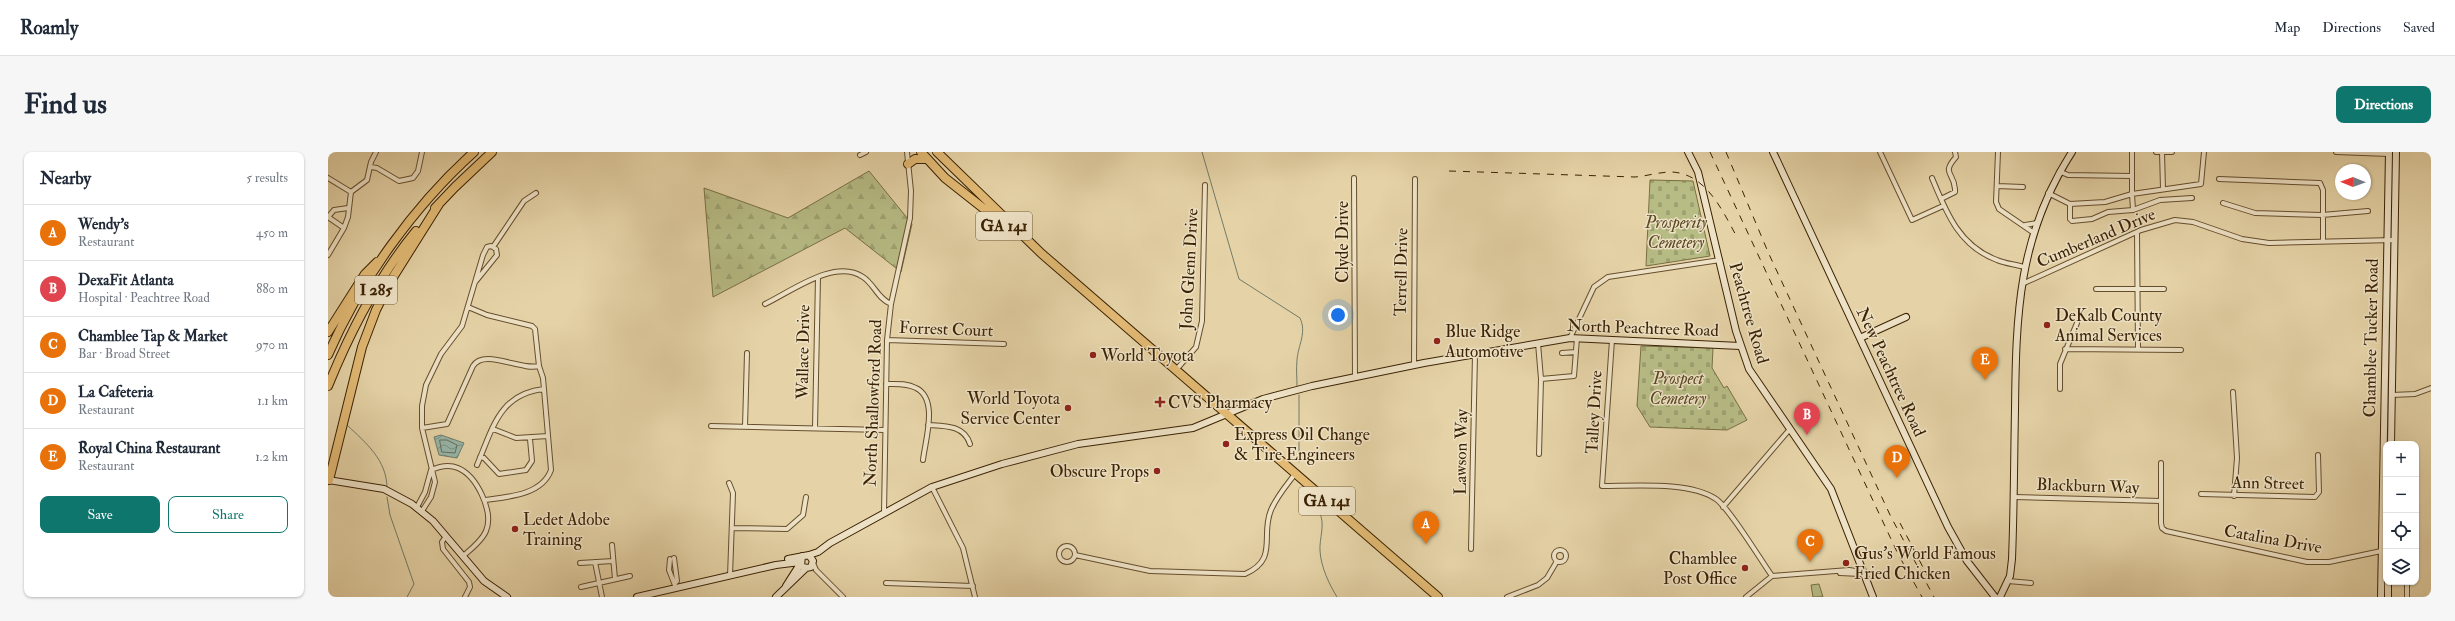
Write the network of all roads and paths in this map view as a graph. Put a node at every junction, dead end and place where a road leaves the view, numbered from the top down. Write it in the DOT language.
graph roads {
  1 [pos="376,152"];
  2 [pos="422,152"];
  3 [pos="474,152"];
  4 [pos="492,152"];
  5 [pos="866,152"];
  6 [pos="907,152"];
  7 [pos="937,152"];
  8 [pos="1688,152"];
  9 [pos="1773,152"];
  10 [pos="1880,152"];
  11 [pos="1955,152"];
  12 [pos="1998,152"];
  13 [pos="2072,152"];
  14 [pos="2132,152"];
  15 [pos="2156,152"];
  16 [pos="2162,152"];
  17 [pos="2172,152"];
  18 [pos="2204,152"];
  19 [pos="2336,152"];
  20 [pos="2360,152"];
  21 [pos="2396,152"];
  22 [pos="2381,153"];
  23 [pos="2389,153"];
  24 [pos="923,155"];
  25 [pos="860,156"];
  26 [pos="908,164"];
  27 [pos="371,167"];
  28 [pos="2061,172"];
  29 [pos="2132,176"];
  30 [pos="328,178"];
  31 [pos="1354,178"];
  32 [pos="1415,178"];
  33 [pos="1932,178"];
  34 [pos="2219,179"];
  35 [pos="1205,185"];
  36 [pos="1997,186"];
  37 [pos="2023,187"];
  38 [pos="2163,189"];
  39 [pos="351,192"];
  40 [pos="536,193"];
  41 [pos="2048,194"];
  42 [pos="2132,194"];
  43 [pos="2192,198"];
  44 [pos="1941,199"];
  45 [pos="2223,203"];
  46 [pos="439,204"];
  47 [pos="2070,205"];
  48 [pos="1943,206"];
  49 [pos="348,208"];
  50 [pos="2134,210"];
  51 [pos="2368,211"];
  52 [pos="2322,215"];
  53 [pos="2037,223"];
  54 [pos="2026,225"];
  55 [pos="344,228"];
  56 [pos="2137,232"];
  57 [pos="2034,233"];
  58 [pos="2387,240"];
  59 [pos="2395,240"];
  60 [pos="2323,242"];
  61 [pos="493,247"];
  62 [pos="389,250"];
  63 [pos="1042,254"];
  64 [pos="328,255"];
  65 [pos="1720,260"];
  66 [pos="2024,267"];
  67 [pos="818,277"];
  68 [pos="476,281"];
  69 [pos="2021,285"];
  70 [pos="2096,289"];
  71 [pos="2164,289"];
  72 [pos="2138,290"];
  73 [pos="766,304"];
  74 [pos="891,304"];
  75 [pos="468,307"];
  76 [pos="1906,317"];
  77 [pos="2077,323"];
  78 [pos="328,332"];
  79 [pos="1570,338"];
  80 [pos="1577,338"];
  81 [pos="1860,338"];
  82 [pos="887,340"];
  83 [pos="1612,340"];
  84 [pos="1538,343"];
  85 [pos="1004,344"];
  86 [pos="1740,346"];
  87 [pos="2138,348"];
  88 [pos="2065,350"];
  89 [pos="2181,350"];
  90 [pos="1576,352"];
  91 [pos="747,353"];
  92 [pos="1562,353"];
  93 [pos="1475,354"];
  94 [pos="328,355"];
  95 [pos="1414,365"];
  96 [pos="539,366"];
  97 [pos="1176,370"];
  98 [pos="1355,377"];
  99 [pos="1542,379"];
  100 [pos="886,384"];
  101 [pos="328,386"];
  102 [pos="2431,388"];
  103 [pos="544,389"];
  104 [pos="2060,389"];
  105 [pos="2233,392"];
  106 [pos="2392,395"];
  107 [pos="1228,415"];
  108 [pos="928,425"];
  109 [pos="711,426"];
  110 [pos="745,427"];
  111 [pos="422,428"];
  112 [pos="815,428"];
  113 [pos="493,429"];
  114 [pos="1790,429"];
  115 [pos="885,430"];
  116 [pos="548,436"];
  117 [pos="530,439"];
  118 [pos="2391,441"];
  119 [pos="970,444"];
  120 [pos="1539,454"];
  121 [pos="2318,455"];
  122 [pos="480,457"];
  123 [pos="923,460"];
  124 [pos="2161,463"];
  125 [pos="332,465"];
  126 [pos="477,465"];
  127 [pos="431,470"];
  128 [pos="1295,474"];
  129 [pos="328,481"];
  130 [pos="341,482"];
  131 [pos="729,483"];
  132 [pos="932,487"];
  133 [pos="2200,494"];
  134 [pos="2234,496"];
  135 [pos="806,497"];
  136 [pos="2014,497"];
  137 [pos="485,500"];
  138 [pos="2162,501"];
  139 [pos="417,507"];
  140 [pos="1723,507"];
  141 [pos="422,511"];
  142 [pos="884,513"];
  143 [pos="732,528"];
  144 [pos="446,536"];
  145 [pos="834,541"];
  146 [pos="612,545"];
  147 [pos="2384,549"];
  148 [pos="1471,550"];
  149 [pos="2383,550"];
  150 [pos="809,555"];
  151 [pos="1075,555"];
  152 [pos="463,556"];
  153 [pos="672,558"];
  154 [pos="613,561"];
  155 [pos="800,561"];
  156 [pos="1557,561"];
  157 [pos="595,562"];
  158 [pos="580,563"];
  159 [pos="785,564"];
  160 [pos="776,565"];
  161 [pos="810,565"];
  162 [pos="2383,566"];
  163 [pos="1864,572"];
  164 [pos="793,574"];
  165 [pos="630,576"];
  166 [pos="730,576"];
  167 [pos="1772,576"];
  168 [pos="615,579"];
  169 [pos="599,583"];
  170 [pos="886,583"];
  171 [pos="2031,583"];
  172 [pos="2007,584"];
  173 [pos="675,585"];
  174 [pos="2388,585"];
  175 [pos="2407,585"];
  176 [pos="973,586"];
  177 [pos="581,587"];
  178 [pos="785,588"];
  179 [pos="1988,588"];
  180 [pos="465,597"];
  181 [pos="507,597"];
  182 [pos="602,597"];
  183 [pos="637,597"];
  184 [pos="776,597"];
  185 [pos="843,597"];
  186 [pos="975,597"];
  187 [pos="1438,597"];
  188 [pos="1507,597"];
  189 [pos="1746,597"];
  190 [pos="1873,597"];
  191 [pos="1995,597"];
  192 [pos="2000,597"];
  193 [pos="2381,597"];
  194 [pos="2388,597"];
  195 [pos="2407,597"];
  1 -- 27 [label="street"];
  2 -- 27 [label="street"];
  3 -- 62 [label="highway, I 285"];
  4 -- 46 [label="highway, I 285"];
  5 -- 25 [label="street"];
  6 -- 26 [label="street, North Shallowford Road"];
  7 -- 63 [label="highway, GA 141"];
  8 -- 65 [label="street, Peachtree Road"];
  9 -- 81 [label="street, New Peachtree Road"];
  10 -- 48 [label="street"];
  11 -- 44 [label="street"];
  12 -- 36 [label="street"];
  13 -- 28 [label="street"];
  14 -- 29 [label="street"];
  15 -- 16 [label="street"];
  16 -- 17 [label="street"];
  16 -- 38 [label="street"];
  18 -- 38 [label="street"];
  19 -- 20 [label="street"];
  20 -- 22 [label="street"];
  21 -- 59 [label="street, Chamblee Tucker Road"];
  22 -- 23 [label="street"];
  23 -- 58 [label="street, Chamblee Tucker Road"];
  24 -- 26 [label="highway"];
  24 -- 63 [label="highway, GA 141"];
  26 -- 74 [label="street, North Shallowford Road"];
  27 -- 39 [label="street"];
  28 -- 29 [label="street"];
  28 -- 41 [label="street"];
  29 -- 42 [label="street"];
  30 -- 39 [label="street"];
  31 -- 98 [label="street, Clyde Drive"];
  32 -- 95 [label="street, Terrell Drive"];
  33 -- 44 [label="street"];
  34 -- 52 [label="street"];
  35 -- 97 [label="street, John Glenn Drive"];
  36 -- 37 [label="street"];
  36 -- 54 [label="street"];
  38 -- 42 [label="street"];
  39 -- 49 [label="street"];
  40 -- 61 [label="street"];
  41 -- 47 [label="street"];
  41 -- 53 [label="street"];
  42 -- 47 [label="street"];
  42 -- 50 [label="street"];
  43 -- 50 [label="street"];
  44 -- 48 [label="street"];
  45 -- 52 [label="street"];
  46 -- 101 [label="highway, I 285"];
  46 -- 125 [label="highway"];
  47 -- 50 [label="street"];
  48 -- 66 [label="street"];
  49 -- 55 [label="street"];
  49 -- 55 [label="street"];
  51 -- 52 [label="street"];
  52 -- 60 [label="street"];
  53 -- 54 [label="street"];
  53 -- 57 [label="street"];
  54 -- 57 [label="street"];
  55 -- 64 [label="street"];
  56 -- 60 [label="street, Cumberland Drive"];
  56 -- 69 [label="street, Cumberland Drive"];
  56 -- 72 [label="street"];
  57 -- 66 [label="street"];
  58 -- 59 [label="street, Cumberland Drive"];
  58 -- 60 [label="street, Cumberland Drive"];
  58 -- 147 [label="street, Chamblee Tucker Road"];
  59 -- 106 [label="street, Chamblee Tucker Road"];
  61 -- 68 [label="street"];
  61 -- 68 [label="street"];
  62 -- 78 [label="highway"];
  62 -- 94 [label="highway, I 285"];
  63 -- 97 [label="highway, GA 141"];
  65 -- 79 [label="street"];
  65 -- 86 [label="street, Peachtree Road"];
  66 -- 69 [label="street"];
  67 -- 73 [label="street"];
  67 -- 74 [label="street"];
  67 -- 112 [label="street, Wallace Drive"];
  68 -- 75 [label="street"];
  69 -- 136 [label="street"];
  70 -- 72 [label="street"];
  71 -- 72 [label="street"];
  72 -- 87 [label="street"];
  74 -- 82 [label="street, North Shallowford Road"];
  75 -- 96 [label="street"];
  75 -- 111 [label="street"];
  76 -- 81 [label="street"];
  77 -- 88 [label="street"];
  79 -- 80 [label="street, North Peachtree Road"];
  79 -- 84 [label="street, North Peachtree Road"];
  80 -- 83 [label="street, North Peachtree Road"];
  80 -- 90 [label="street"];
  81 -- 179 [label="street, New Peachtree Road"];
  82 -- 85 [label="street, Forrest Court"];
  82 -- 100 [label="street, North Shallowford Road"];
  83 -- 86 [label="street, North Peachtree Road"];
  83 -- 140 [label="street, Talley Drive"];
  84 -- 93 [label="street, North Peachtree Road"];
  84 -- 99 [label="street"];
  86 -- 114 [label="street, Peachtree Road"];
  87 -- 88 [label="street"];
  87 -- 89 [label="street"];
  88 -- 104 [label="street"];
  90 -- 92 [label="street"];
  90 -- 99 [label="street"];
  91 -- 110 [label="street"];
  93 -- 95 [label="street, North Peachtree Road"];
  93 -- 148 [label="street, Lawson Way"];
  95 -- 98 [label="street, North Peachtree Road"];
  96 -- 103 [label="street"];
  96 -- 111 [label="street"];
  97 -- 107 [label="highway, GA 141"];
  98 -- 107 [label="street, North Peachtree Road"];
  99 -- 120 [label="street"];
  100 -- 108 [label="street"];
  100 -- 115 [label="street, North Shallowford Road"];
  102 -- 106 [label="street"];
  103 -- 113 [label="street"];
  103 -- 116 [label="street"];
  105 -- 134 [label="street"];
  106 -- 118 [label="street, Chamblee Tucker Road"];
  107 -- 128 [label="highway, GA 141"];
  107 -- 132 [label="street, North Peachtree Road"];
  108 -- 119 [label="street"];
  108 -- 123 [label="street"];
  109 -- 110 [label="street"];
  110 -- 112 [label="street"];
  111 -- 127 [label="street"];
  112 -- 115 [label="street"];
  113 -- 117 [label="street"];
  113 -- 122 [label="street"];
  114 -- 140 [label="street"];
  114 -- 163 [label="street, Peachtree Road"];
  115 -- 142 [label="street, North Shallowford Road"];
  116 -- 117 [label="street"];
  116 -- 137 [label="street"];
  117 -- 122 [label="street"];
  121 -- 134 [label="street, Ann Street"];
  122 -- 126 [label="street"];
  124 -- 138 [label="street"];
  125 -- 129 [label="highway"];
  125 -- 130 [label="street"];
  127 -- 137 [label="street"];
  127 -- 139 [label="street"];
  127 -- 141 [label="street"];
  128 -- 151 [label="street"];
  128 -- 187 [label="highway, GA 141"];
  129 -- 130 [label="street"];
  130 -- 139 [label="street"];
  131 -- 143 [label="street"];
  132 -- 142 [label="street, North Peachtree Road"];
  132 -- 176 [label="street"];
  133 -- 134 [label="street, Ann Street"];
  135 -- 143 [label="street"];
  136 -- 138 [label="street, Blackburn Way"];
  136 -- 172 [label="street"];
  137 -- 152 [label="street"];
  138 -- 149 [label="street, Catalina Drive"];
  139 -- 141 [label="street"];
  140 -- 167 [label="street"];
  141 -- 144 [label="street"];
  142 -- 145 [label="street, North Peachtree Road"];
  143 -- 166 [label="street"];
  144 -- 152 [label="street"];
  144 -- 180 [label="street"];
  145 -- 150 [label="street, North Peachtree Road"];
  145 -- 161 [label="street, North Peachtree Road"];
  146 -- 154 [label="street"];
  150 -- 155 [label="street, North Peachtree Road"];
  150 -- 161 [label="street"];
  151 -- 151 [label="street"];
  152 -- 181 [label="street"];
  153 -- 173 [label="street"];
  154 -- 157 [label="street"];
  154 -- 168 [label="street"];
  155 -- 159 [label="street, North Peachtree Road"];
  155 -- 160 [label="street, North Peachtree Road"];
  155 -- 161 [label="street"];
  155 -- 164 [label="street"];
  156 -- 188 [label="street"];
  157 -- 158 [label="street"];
  157 -- 169 [label="street"];
  159 -- 160 [label="street, North Peachtree Road"];
  159 -- 164 [label="street"];
  160 -- 166 [label="street, North Peachtree Road"];
  161 -- 178 [label="street"];
  161 -- 185 [label="street"];
  162 -- 193 [label="street, Chamblee Tucker Road"];
  163 -- 167 [label="street"];
  163 -- 190 [label="street, Peachtree Road"];
  164 -- 178 [label="street"];
  165 -- 168 [label="street"];
  166 -- 173 [label="street, North Peachtree Road"];
  167 -- 189 [label="street"];
  168 -- 169 [label="street"];
  169 -- 177 [label="street"];
  169 -- 182 [label="street"];
  170 -- 176 [label="street"];
  171 -- 172 [label="street"];
  172 -- 179 [label="street"];
  172 -- 192 [label="street"];
  173 -- 183 [label="street, North Peachtree Road"];
  174 -- 194 [label="street"];
  175 -- 195 [label="street"];
  176 -- 186 [label="street"];
  178 -- 184 [label="street"];
  179 -- 191 [label="street, New Peachtree Road"];
}
